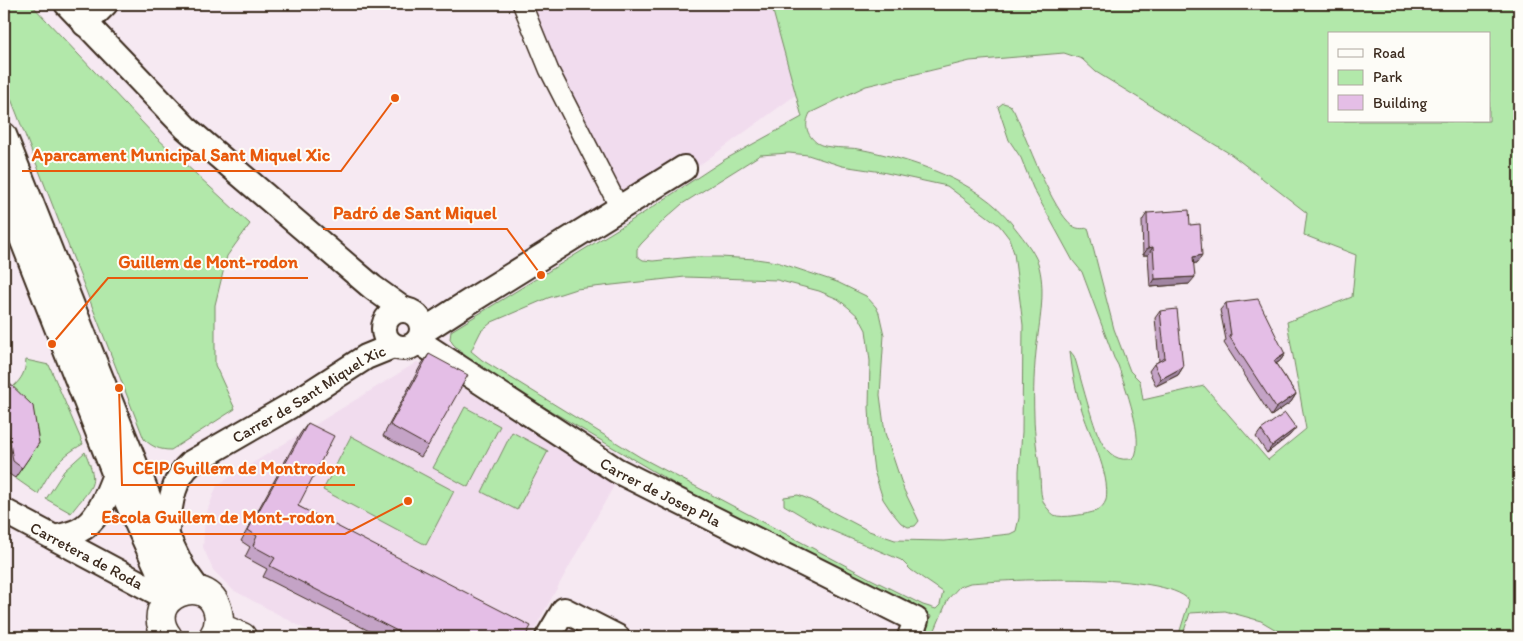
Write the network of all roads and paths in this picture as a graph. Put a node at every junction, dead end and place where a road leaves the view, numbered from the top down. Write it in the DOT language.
graph roads {
  1 [pos="68,4"];
  2 [pos="104,4"];
  3 [pos="522,4"];
  4 [pos="85,24"];
  5 [pos="4,135"];
  6 [pos="684,168"];
  7 [pos="4,193"];
  8 [pos="620,209"];
  9 [pos="372,287"];
  10 [pos="415,324"];
  11 [pos="388,336"];
  12 [pos="114,475"];
  13 [pos="4,511"];
  14 [pos="166,536"];
  15 [pos="56,538"];
  16 [pos="198,591"];
  17 [pos="170,597"];
  18 [pos="913,629"];
  19 [pos="224,634"];
  20 [pos="164,636"];
  21 [pos="548,637"];
  22 [pos="617,637"];
  1 -- 4 [label="street, Carrer de Josep Pla"];
  2 -- 4 [label="street"];
  3 -- 8 [label="street"];
  4 -- 9 [label="street, Carrer de Josep Pla"];
  5 -- 14 [label="street"];
  6 -- 8 [label="street"];
  7 -- 12 [label="street"];
  8 -- 10 [label="street"];
  9 -- 10 [label="street, Carrer de Josep Pla"];
  9 -- 11 [label="street"];
  10 -- 11 [label="street"];
  10 -- 11 [label="street"];
  10 -- 18 [label="street, Carrer de Josep Pla"];
  11 -- 14 [label="street, Carrer de Sant Miquel Xic"];
  12 -- 15 [label="street"];
  12 -- 17 [label="street"];
  13 -- 15 [label="street, Carretera de Roda"];
  14 -- 16 [label="street"];
  15 -- 17 [label="street, Carretera de Roda"];
  16 -- 17 [label="street"];
  16 -- 19 [label="street"];
  17 -- 20 [label="street"];
  21 -- 22 [label="street"];
}
